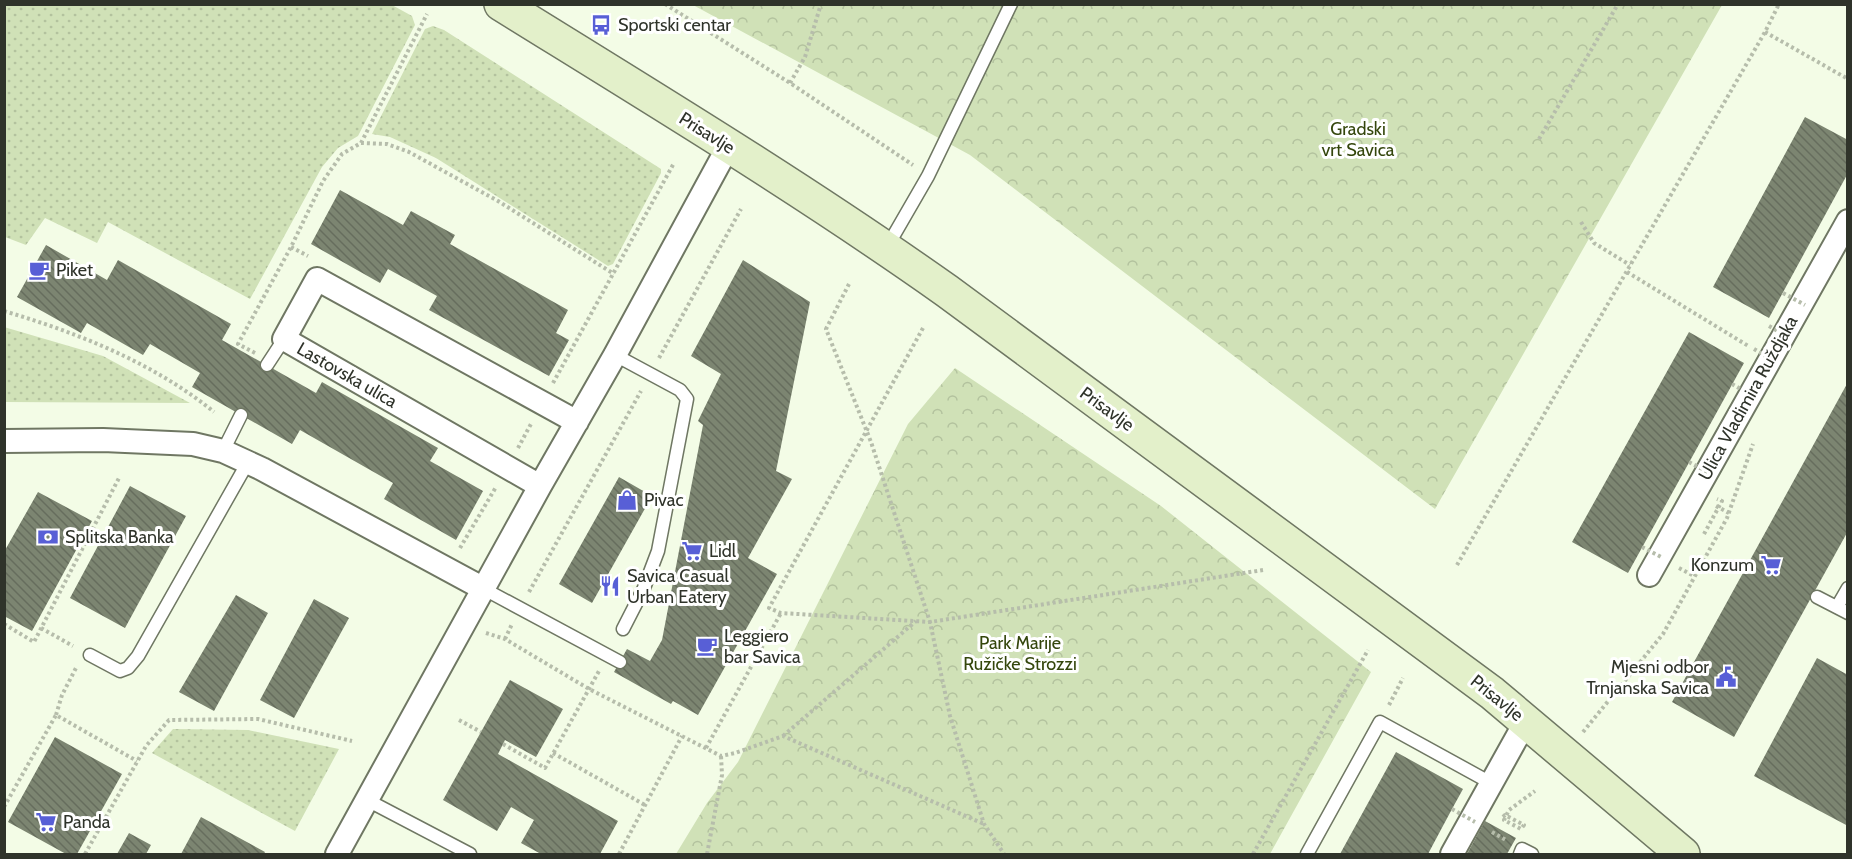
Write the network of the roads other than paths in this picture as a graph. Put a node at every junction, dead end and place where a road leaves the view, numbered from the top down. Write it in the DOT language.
graph roads {
  1 [pos="501,4"];
  2 [pos="1011,4"];
  3 [pos="728,147"];
  4 [pos="1848,221"];
  5 [pos="886,248"];
  6 [pos="284,339"];
  7 [pos="615,355"];
  8 [pos="264,361"];
  9 [pos="241,415"];
  10 [pos="577,422"];
  11 [pos="4,441"];
  12 [pos="223,451"];
  13 [pos="248,462"];
  14 [pos="540,486"];
  15 [pos="1656,567"];
  16 [pos="1848,588"];
  17 [pos="484,590"];
  18 [pos="1817,597"];
  19 [pos="1842,610"];
  20 [pos="623,628"];
  21 [pos="87,654"];
  22 [pos="620,662"];
  23 [pos="1526,721"];
  24 [pos="1491,783"];
  25 [pos="367,800"];
  26 [pos="337,855"];
  27 [pos="470,855"];
  28 [pos="1307,855"];
  29 [pos="1452,855"];
  30 [pos="1683,855"];
  1 -- 3 [label="street, Prisavlje"];
  2 -- 5 [label="lane"];
  3 -- 5 [label="street, Prisavlje"];
  3 -- 7 [label="street"];
  4 -- 15 [label="street, Ulica Vladimira Ruždjaka"];
  5 -- 23 [label="street, Prisavlje"];
  6 -- 8 [label="lane"];
  6 -- 10 [label="street, Lastovska ulica"];
  6 -- 14 [label="street, Lastovska ulica"];
  7 -- 10 [label="street"];
  7 -- 20 [label="lane"];
  9 -- 12 [label="lane"];
  10 -- 14 [label="street"];
  11 -- 12 [label="street"];
  12 -- 13 [label="street"];
  13 -- 17 [label="street"];
  13 -- 21 [label="lane"];
  14 -- 17 [label="street"];
  16 -- 19 [label="lane"];
  17 -- 22 [label="lane"];
  17 -- 25 [label="street"];
  18 -- 19 [label="lane"];
  23 -- 24 [label="street"];
  23 -- 30 [label="street, Prisavlje"];
  24 -- 28 [label="lane"];
  24 -- 29 [label="street"];
  25 -- 26 [label="street"];
  25 -- 27 [label="lane"];
}
